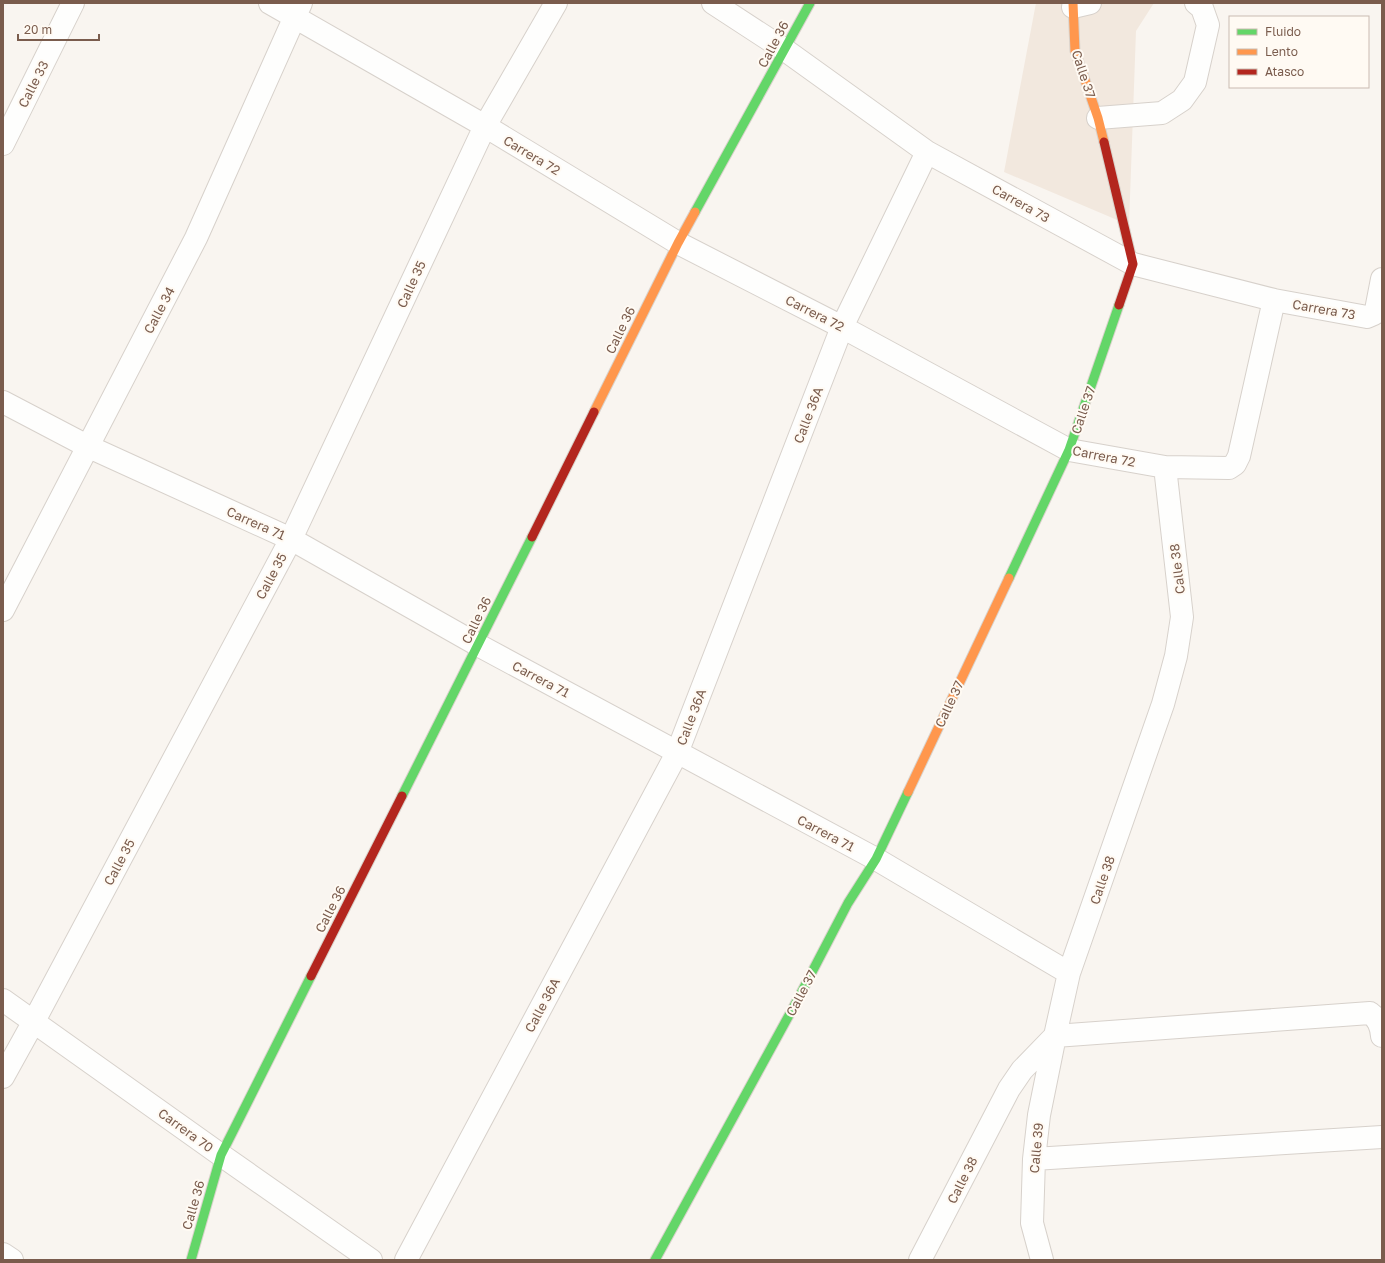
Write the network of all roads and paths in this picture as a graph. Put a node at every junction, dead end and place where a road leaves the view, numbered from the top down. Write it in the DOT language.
graph roads {
  1 [pos="73,3"];
  2 [pos="270,3"];
  3 [pos="556,3"];
  4 [pos="713,3"];
  5 [pos="810,3"];
  6 [pos="1196,3"];
  7 [pos="1078,4"];
  8 [pos="298,10"];
  9 [pos="785,50"];
  10 [pos="1098,118"];
  11 [pos="485,126"];
  12 [pos="3,144"];
  13 [pos="927,152"];
  14 [pos="678,242"];
  15 [pos="1133,264"];
  16 [pos="1382,278"];
  17 [pos="1274,300"];
  18 [pos="842,327"];
  19 [pos="3,402"];
  20 [pos="88,446"];
  21 [pos="1069,450"];
  22 [pos="1165,467"];
  23 [pos="291,539"];
  24 [pos="3,610"];
  25 [pos="478,645"];
  26 [pos="677,753"];
  27 [pos="876,859"];
  28 [pos="1069,973"];
  29 [pos="3,1000"];
  30 [pos="34,1021"];
  31 [pos="1055,1036"];
  32 [pos="1382,1036"];
  33 [pos="3,1077"];
  34 [pos="1382,1137"];
  35 [pos="221,1155"];
  36 [pos="1034,1159"];
  37 [pos="3,1254"];
  38 [pos="12,1260"];
  39 [pos="191,1260"];
  40 [pos="371,1260"];
  41 [pos="406,1260"];
  42 [pos="656,1260"];
  43 [pos="920,1260"];
  44 [pos="1042,1260"];
  1 -- 12 [label="street, Calle 33"];
  2 -- 8 [label="street, Carrera 72"];
  3 -- 11 [label="street, Calle 35"];
  4 -- 9 [label="street, Carrera 73"];
  5 -- 9 [label="street, Calle 36"];
  6 -- 10 [label="street"];
  7 -- 10 [label="street, Calle 37"];
  8 -- 11 [label="street, Carrera 72"];
  8 -- 20 [label="street, Calle 34"];
  9 -- 13 [label="street, Carrera 73"];
  9 -- 14 [label="street, Calle 36"];
  10 -- 15 [label="street, Calle 37"];
  11 -- 14 [label="street, Carrera 72"];
  11 -- 23 [label="street, Calle 35"];
  13 -- 15 [label="street, Carrera 73"];
  13 -- 18 [label="street, Calle 36A"];
  14 -- 18 [label="street, Carrera 72"];
  14 -- 25 [label="street, Calle 36"];
  15 -- 17 [label="street, Carrera 73"];
  15 -- 21 [label="street, Calle 37"];
  16 -- 17 [label="street, Carrera 73"];
  17 -- 22 [label="street, Carrera 72"];
  18 -- 21 [label="street, Carrera 72"];
  18 -- 26 [label="street, Calle 36A"];
  19 -- 20 [label="street, Carrera 71"];
  20 -- 23 [label="street, Carrera 71"];
  20 -- 24 [label="street, Calle 34"];
  21 -- 22 [label="street, Carrera 72"];
  21 -- 27 [label="street, Calle 37"];
  22 -- 28 [label="street, Calle 38"];
  23 -- 25 [label="street, Carrera 71"];
  23 -- 30 [label="street, Calle 35"];
  25 -- 26 [label="street, Carrera 71"];
  25 -- 35 [label="street, Calle 36"];
  26 -- 27 [label="street, Carrera 71"];
  26 -- 41 [label="street, Calle 36A"];
  27 -- 28 [label="street, Carrera 71"];
  27 -- 42 [label="street, Calle 37"];
  28 -- 31 [label="street, Calle 38"];
  29 -- 30 [label="street, Carrera 70"];
  30 -- 33 [label="street, Calle 35"];
  30 -- 35 [label="street, Carrera 70"];
  31 -- 32 [label="street"];
  31 -- 36 [label="street, Calle 39"];
  31 -- 43 [label="street, Calle 38"];
  34 -- 36 [label="street"];
  35 -- 39 [label="street, Calle 36"];
  35 -- 40 [label="street, Carrera 70"];
  36 -- 44 [label="street, Calle 39"];
  37 -- 38 [label="street"];
}
